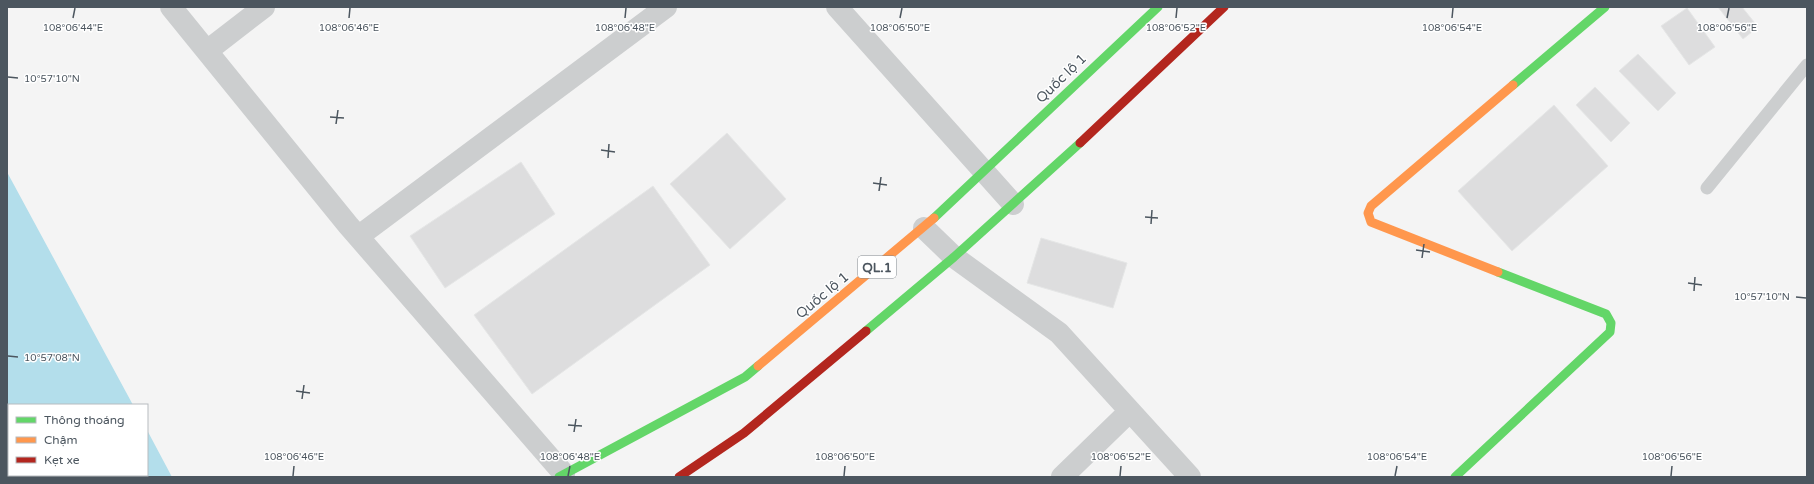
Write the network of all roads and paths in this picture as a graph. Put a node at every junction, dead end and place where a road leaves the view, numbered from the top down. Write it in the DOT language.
graph roads {
  1 [pos="171,7"];
  2 [pos="264,7"];
  3 [pos="666,7"];
  4 [pos="837,7"];
  5 [pos="1158,7"];
  6 [pos="1224,7"];
  7 [pos="1605,7"];
  8 [pos="207,51"];
  9 [pos="1807,65"];
  10 [pos="984,171"];
  11 [pos="1707,188"];
  12 [pos="1013,204"];
  13 [pos="924,228"];
  14 [pos="359,236"];
  15 [pos="954,257"];
  16 [pos="1130,411"];
  17 [pos="562,476"];
  18 [pos="679,477"];
  19 [pos="1062,477"];
  20 [pos="1190,477"];
  21 [pos="1455,477"];
  1 -- 8 [label="street"];
  2 -- 8 [label="street"];
  3 -- 14 [label="street"];
  4 -- 10 [label="street"];
  5 -- 10 [label="main road, Quốc lộ 1 / QL.1"];
  6 -- 12 [label="main road"];
  7 -- 21 [label="main road"];
  8 -- 14 [label="street"];
  9 -- 11 [label="lane"];
  10 -- 12 [label="street"];
  10 -- 13 [label="main road, Quốc lộ 1 / QL.1"];
  12 -- 15 [label="main road"];
  13 -- 15 [label="street"];
  13 -- 17 [label="main road, Quốc lộ 1 / QL.1"];
  14 -- 17 [label="street"];
  15 -- 16 [label="street"];
  15 -- 18 [label="main road"];
  16 -- 19 [label="street"];
  16 -- 20 [label="street"];
}
